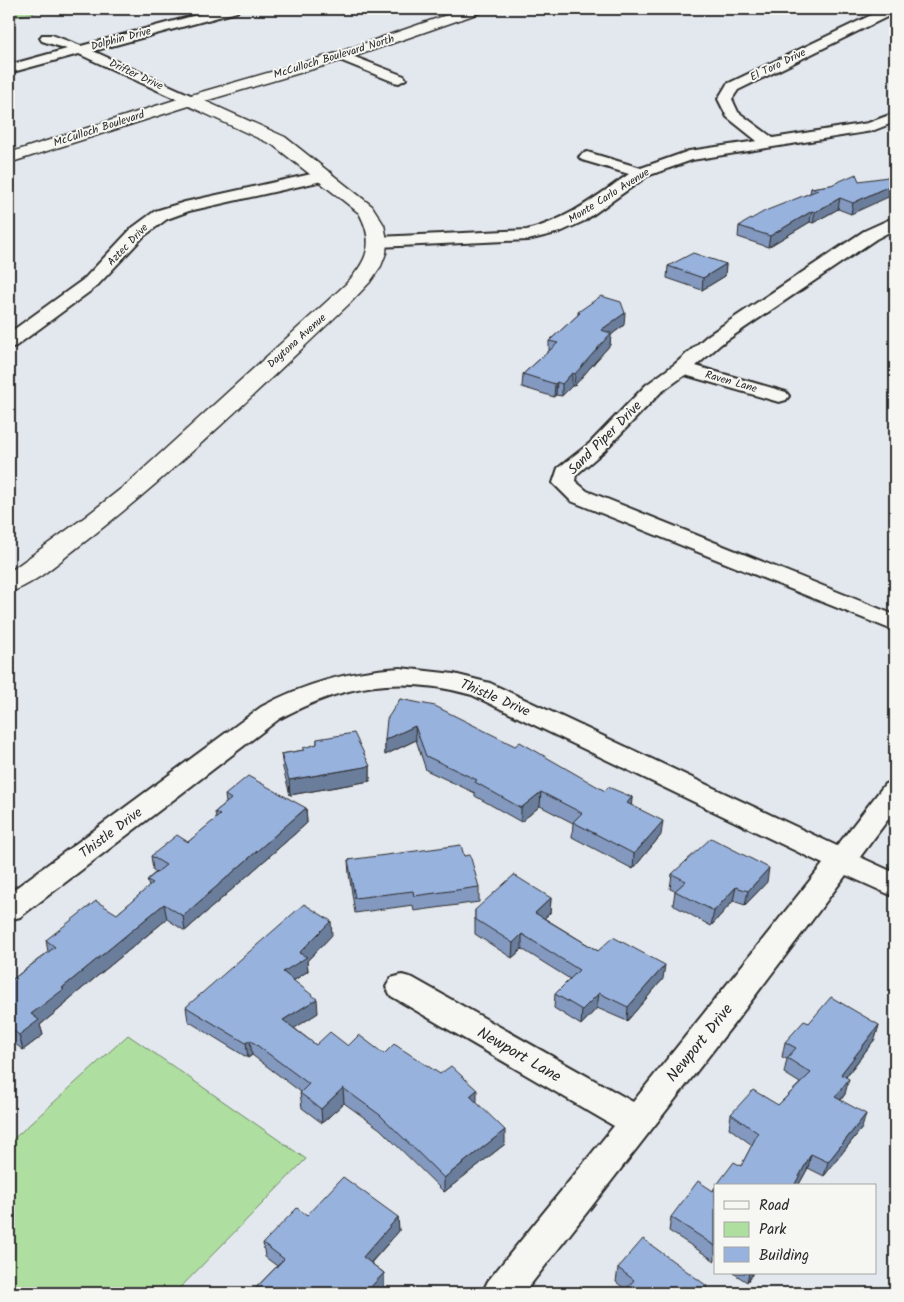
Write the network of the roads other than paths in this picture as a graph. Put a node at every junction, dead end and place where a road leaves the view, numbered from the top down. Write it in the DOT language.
graph roads {
  1 [pos="232,9"];
  2 [pos="477,9"];
  3 [pos="894,9"];
  4 [pos="47,38"];
  5 [pos="81,50"];
  6 [pos="342,56"];
  7 [pos="9,69"];
  8 [pos="399,79"];
  9 [pos="190,100"];
  10 [pos="895,117"];
  11 [pos="769,143"];
  12 [pos="587,157"];
  13 [pos="9,158"];
  14 [pos="641,173"];
  15 [pos="325,176"];
  16 [pos="895,222"];
  17 [pos="378,242"];
  18 [pos="9,342"];
  19 [pos="682,368"];
  20 [pos="779,396"];
  21 [pos="9,584"];
  22 [pos="895,624"];
  23 [pos="895,791"];
  24 [pos="842,860"];
  25 [pos="895,886"];
  26 [pos="9,909"];
  27 [pos="402,987"];
  28 [pos="637,1122"];
  29 [pos="501,1293"];
  1 -- 5 [label="street, Dolphin Drive"];
  2 -- 6 [label="street, McCulloch Boulevard North"];
  3 -- 11 [label="street, El Toro Drive"];
  4 -- 5 [label="street, Drifter Drive"];
  5 -- 7 [label="street, Dolphin Drive"];
  5 -- 9 [label="street, Drifter Drive"];
  6 -- 8 [label="street"];
  6 -- 9 [label="street, McCulloch Boulevard North"];
  9 -- 13 [label="street, McCulloch Boulevard"];
  9 -- 15 [label="street"];
  10 -- 11 [label="street, Monte Carlo Avenue"];
  11 -- 14 [label="street, Monte Carlo Avenue"];
  12 -- 14 [label="street"];
  14 -- 17 [label="street, Monte Carlo Avenue"];
  15 -- 17 [label="street"];
  15 -- 18 [label="street, Aztec Drive"];
  16 -- 19 [label="street, Sand Piper Drive"];
  17 -- 21 [label="street, Daytona Avenue"];
  19 -- 20 [label="street, Raven Lane"];
  19 -- 22 [label="street, Sand Piper Drive"];
  23 -- 24 [label="street, Newport Drive"];
  24 -- 25 [label="street, Thistle Drive"];
  24 -- 26 [label="street, Thistle Drive"];
  24 -- 28 [label="street, Newport Drive"];
  27 -- 28 [label="street, Newport Lane"];
  28 -- 29 [label="street, Newport Drive"];
}
